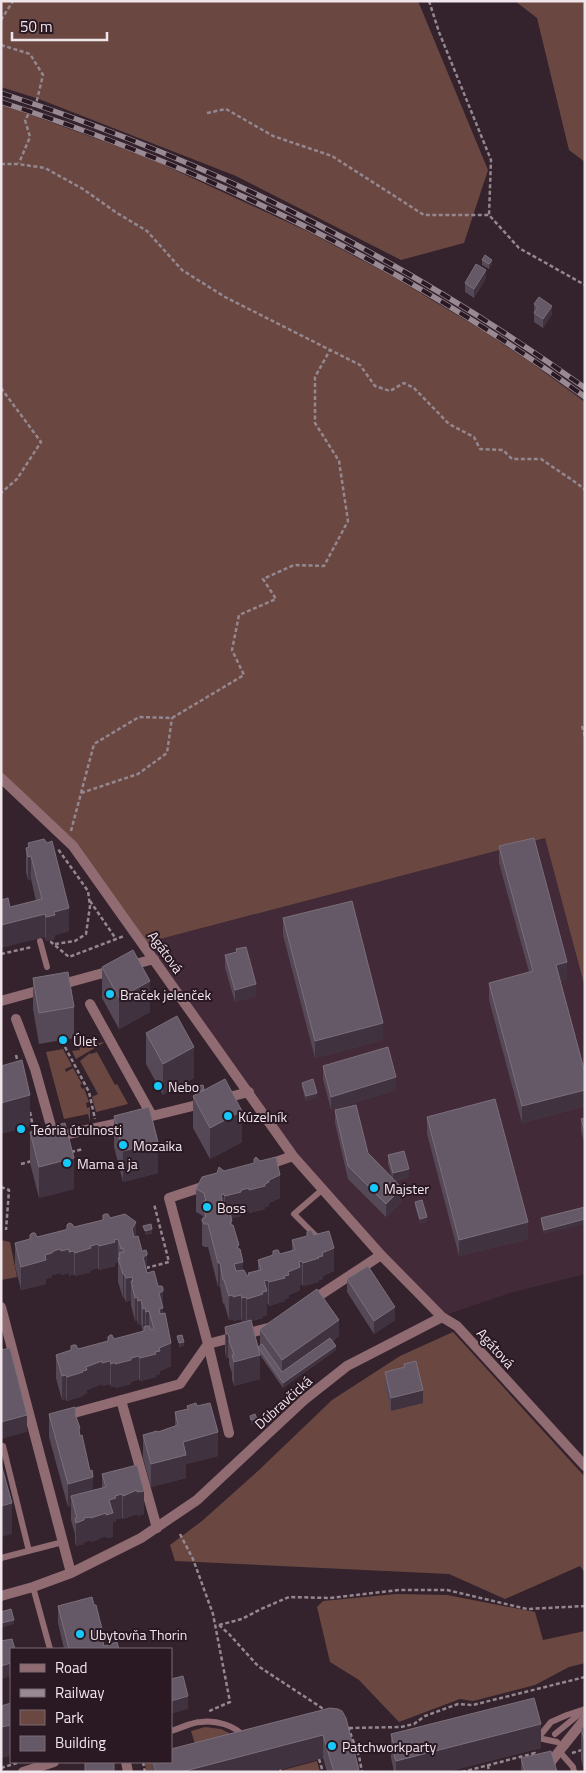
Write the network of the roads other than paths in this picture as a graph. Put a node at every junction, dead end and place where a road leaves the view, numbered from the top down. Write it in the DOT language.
graph roads {
  1 [pos="1,778"];
  2 [pos="41,943"];
  3 [pos="154,959"];
  4 [pos="47,967"];
  5 [pos="1,1001"];
  6 [pos="90,1004"];
  7 [pos="16,1019"];
  8 [pos="249,1092"];
  9 [pos="152,1116"];
  10 [pos="293,1156"];
  11 [pos="258,1168"];
  12 [pos="222,1180"];
  13 [pos="323,1189"];
  14 [pos="321,1240"];
  15 [pos="381,1255"];
  16 [pos="1,1307"];
  17 [pos="300,1309"];
  18 [pos="442,1317"];
  19 [pos="285,1319"];
  20 [pos="208,1344"];
  21 [pos="121,1400"];
  22 [pos="52,1419"];
  23 [pos="229,1432"];
  24 [pos="2,1446"];
  25 [pos="585,1466"];
  26 [pos="157,1528"];
  27 [pos="63,1542"];
  28 [pos="29,1550"];
  29 [pos="1,1558"];
  30 [pos="71,1573"];
  31 [pos="33,1587"];
  32 [pos="1,1596"];
  33 [pos="50,1648"];
  34 [pos="584,1713"];
  35 [pos="567,1730"];
  36 [pos="172,1731"];
  37 [pos="248,1744"];
  38 [pos="563,1748"];
  39 [pos="51,1763"];
  40 [pos="23,1772"];
  41 [pos="543,1772"];
  42 [pos="574,1772"];
  1 -- 3 [label="street, Agátová"];
  2 -- 4 [label="lane"];
  3 -- 5 [label="street"];
  3 -- 8 [label="street, Agátová"];
  6 -- 9 [label="street"];
  7 -- 9 [label="street"];
  8 -- 9 [label="street"];
  8 -- 10 [label="street, Agátová"];
  10 -- 11 [label="street"];
  10 -- 13 [label="street, Agátová"];
  12 -- 20 [label="street"];
  13 -- 14 [label="lane"];
  13 -- 15 [label="street, Agátová"];
  15 -- 17 [label="street"];
  15 -- 18 [label="street, Agátová"];
  16 -- 27 [label="street"];
  18 -- 25 [label="street, Agátová"];
  18 -- 26 [label="street, Dúbravčická"];
  19 -- 20 [label="street"];
  20 -- 21 [label="street"];
  20 -- 23 [label="street"];
  21 -- 22 [label="street"];
  21 -- 26 [label="street"];
  24 -- 28 [label="lane"];
  26 -- 30 [label="street, Dúbravčická"];
  27 -- 28 [label="lane"];
  27 -- 30 [label="street"];
  28 -- 29 [label="lane"];
  30 -- 31 [label="street, Dúbravčická"];
  31 -- 32 [label="street, Dúbravčická"];
  31 -- 33 [label="lane"];
  34 -- 35 [label="lane"];
  34 -- 38 [label="street, bridge"];
  34 -- 38 [label="lane"];
  36 -- 37 [label="lane"];
  38 -- 41 [label="street"];
  38 -- 42 [label="lane"];
  39 -- 40 [label="street"];
}
